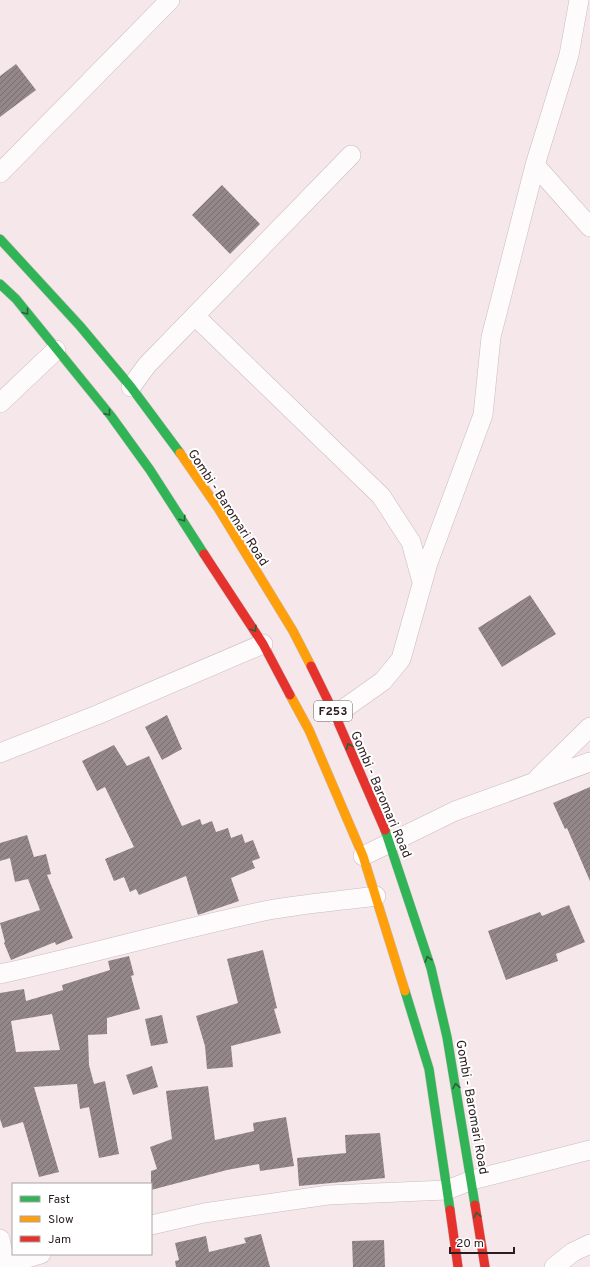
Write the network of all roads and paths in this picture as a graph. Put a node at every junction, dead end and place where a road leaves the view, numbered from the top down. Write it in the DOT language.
graph roads {
  1 [pos="170,0"];
  2 [pos="579,0"];
  3 [pos="351,155"];
  4 [pos="535,165"];
  5 [pos="0,173"];
  6 [pos="590,227"];
  7 [pos="0,239"];
  8 [pos="0,284"];
  9 [pos="195,316"];
  10 [pos="56,350"];
  11 [pos="131,387"];
  12 [pos="0,403"];
  13 [pos="422,582"];
  14 [pos="264,644"];
  15 [pos="335,715"];
  16 [pos="590,727"];
  17 [pos="0,753"];
  18 [pos="590,762"];
  19 [pos="535,780"];
  20 [pos="391,843"];
  21 [pos="363,856"];
  22 [pos="376,896"];
  23 [pos="0,974"];
  24 [pos="590,1150"];
  25 [pos="472,1180"];
  26 [pos="447,1190"];
  27 [pos="152,1225"];
  28 [pos="0,1239"];
  29 [pos="590,1244"];
  30 [pos="38,1255"];
  31 [pos="4,1266"];
  32 [pos="458,1267"];
  33 [pos="485,1267"];
  34 [pos="554,1267"];
  1 -- 5 [label="street"];
  2 -- 4 [label="street"];
  3 -- 9 [label="street"];
  4 -- 6 [label="street"];
  4 -- 13 [label="street"];
  7 -- 11 [label="main road, Gombi - Baromari Road / F253"];
  8 -- 10 [label="main road, F253, one-way"];
  9 -- 11 [label="street"];
  9 -- 13 [label="street"];
  10 -- 12 [label="street"];
  10 -- 14 [label="main road, F253, one-way"];
  11 -- 15 [label="main road, Gombi - Baromari Road / F253"];
  13 -- 15 [label="street"];
  14 -- 17 [label="street"];
  14 -- 21 [label="main road, F253"];
  20 -- 15 [label="main road, Gombi - Baromari Road / F253, one-way"];
  16 -- 19 [label="street"];
  18 -- 19 [label="street"];
  19 -- 20 [label="street"];
  20 -- 21 [label="street"];
  25 -- 20 [label="main road, Gombi - Baromari Road / F253, one-way"];
  21 -- 22 [label="main road, F253"];
  22 -- 23 [label="street"];
  22 -- 26 [label="main road, F253"];
  24 -- 25 [label="street"];
  25 -- 26 [label="street"];
  33 -- 25 [label="main road, Gombi - Baromari Road / F253, one-way"];
  26 -- 27 [label="street"];
  26 -- 32 [label="main road, F253"];
  28 -- 31 [label="street"];
  29 -- 34 [label="street"];
  30 -- 31 [label="street"];
}
